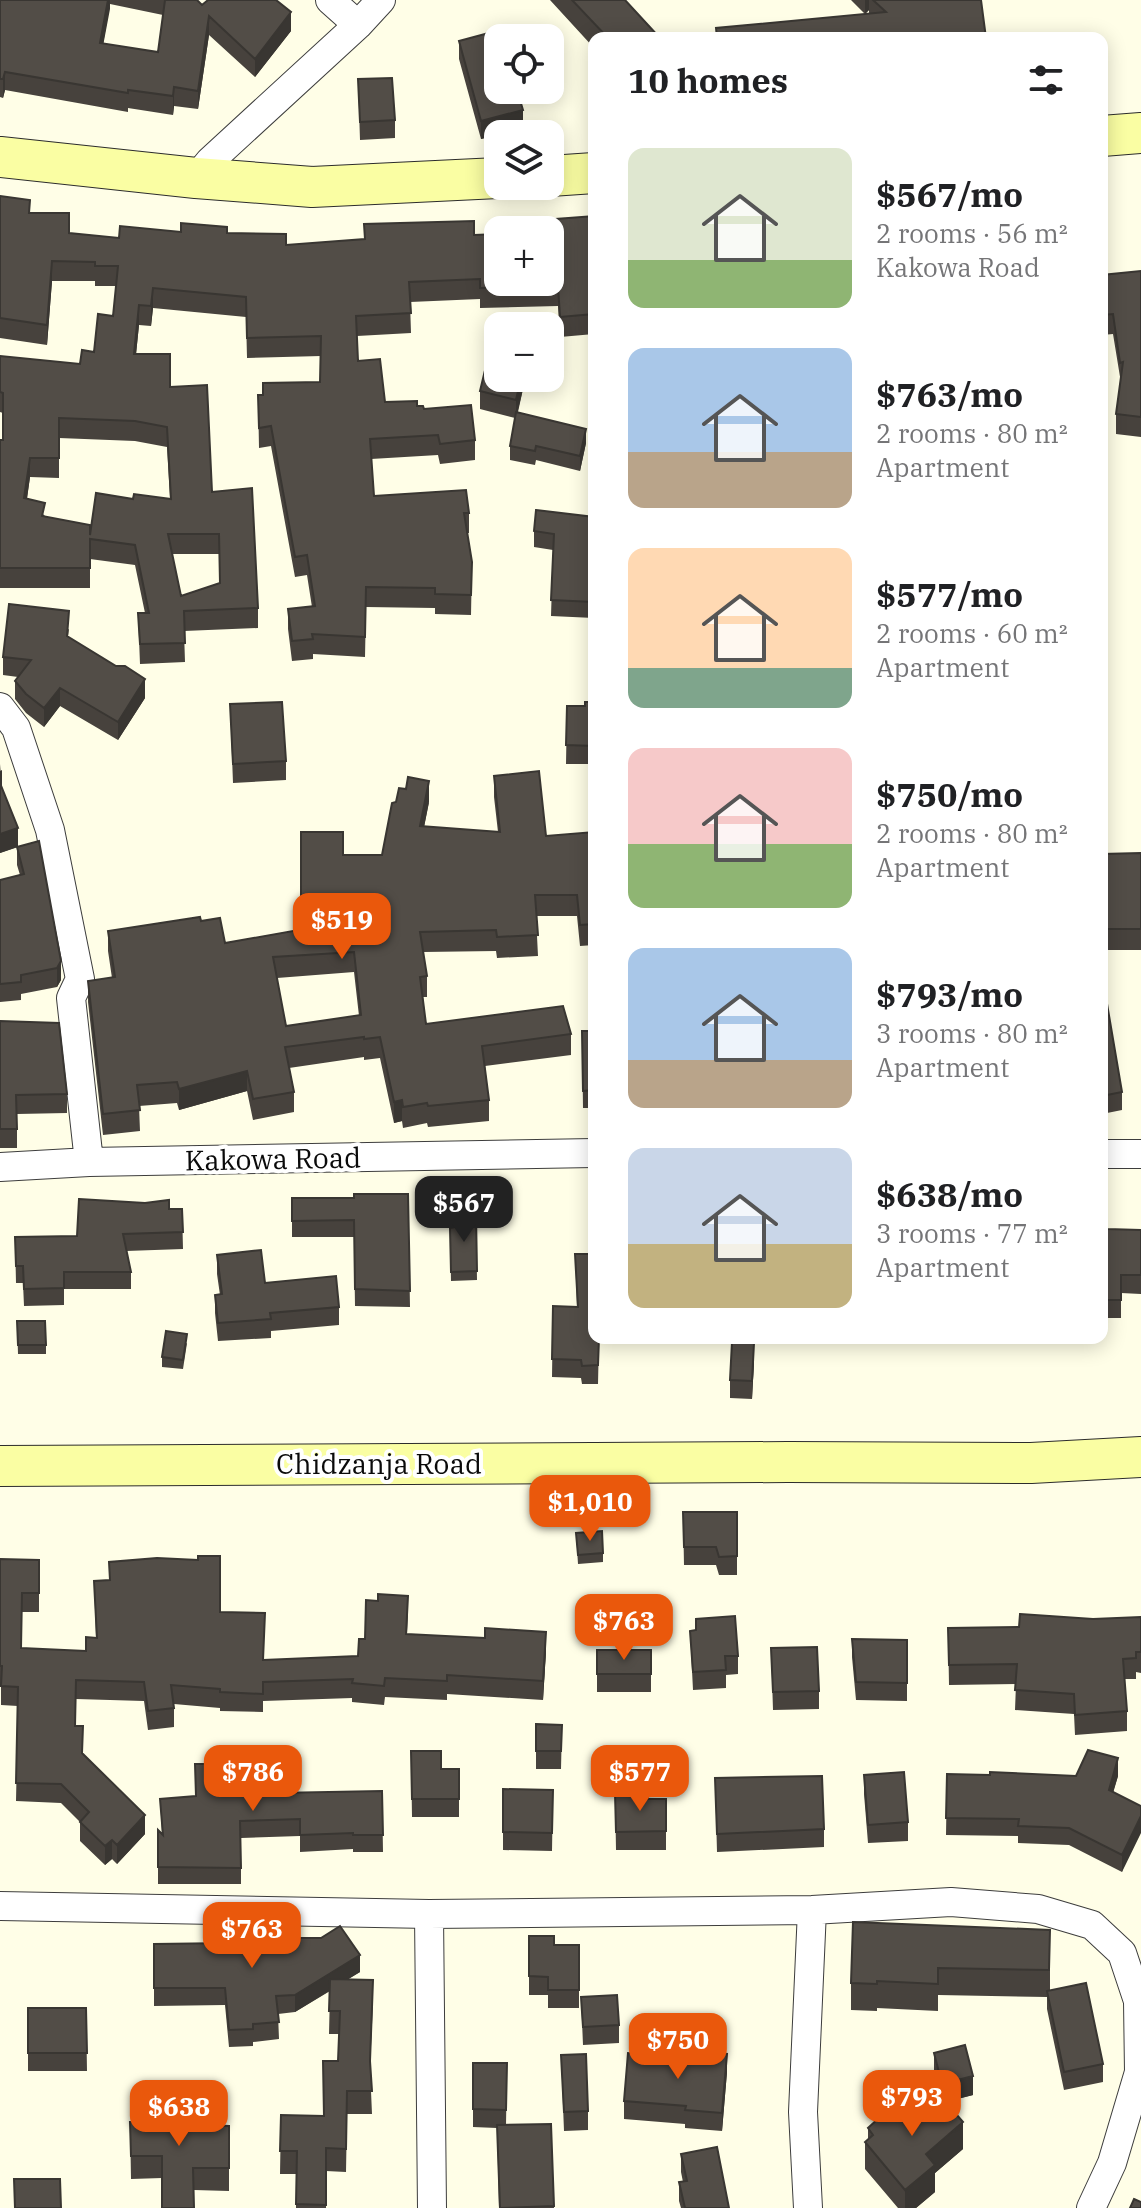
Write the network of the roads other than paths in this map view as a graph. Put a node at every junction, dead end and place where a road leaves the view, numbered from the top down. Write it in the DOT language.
graph roads {
  1 [pos="330,0"];
  2 [pos="381,0"];
  3 [pos="358,25"];
  4 [pos="1141,133"];
  5 [pos="1108,136"];
  6 [pos="0,157"];
  7 [pos="588,173"];
  8 [pos="564,175"];
  9 [pos="196,178"];
  10 [pos="484,179"];
  11 [pos="0,707"];
  12 [pos="588,1153"];
  13 [pos="1108,1154"];
  14 [pos="1141,1154"];
  15 [pos="89,1162"];
  16 [pos="0,1167"];
  17 [pos="1141,1457"];
  18 [pos="0,1466"];
  19 [pos="0,1906"];
  20 [pos="812,1910"];
  21 [pos="429,1914"];
  22 [pos="432,2208"];
  23 [pos="808,2208"];
  24 [pos="1091,2208"];
  1 -- 3 [label="street"];
  2 -- 3 [label="street"];
  3 -- 9 [label="street"];
  4 -- 5 [label="street"];
  6 -- 9 [label="street"];
  7 -- 8 [label="street"];
  9 -- 10 [label="street"];
  11 -- 15 [label="street"];
  12 -- 15 [label="street, Kakowa Road"];
  13 -- 14 [label="street"];
  15 -- 16 [label="street, Kakowa Road"];
  17 -- 18 [label="street, Chidzanja Road"];
  19 -- 21 [label="street"];
  20 -- 21 [label="street"];
  20 -- 23 [label="street"];
  20 -- 24 [label="street"];
  21 -- 22 [label="street"];
}
